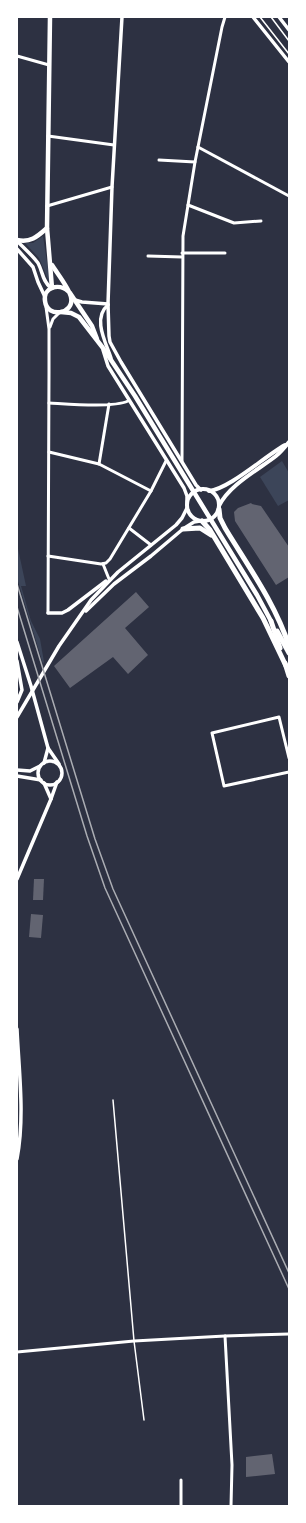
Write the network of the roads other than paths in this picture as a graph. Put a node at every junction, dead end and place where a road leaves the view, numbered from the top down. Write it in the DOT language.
graph roads {
  1 [pos="50,17"];
  2 [pos="117,17"];
  3 [pos="225,17"];
  4 [pos="253,17"];
  5 [pos="260,17"];
  6 [pos="271,17"];
  7 [pos="279,17"];
  8 [pos="122,18"];
  9 [pos="289,30"];
  10 [pos="289,41"];
  11 [pos="289,54"];
  12 [pos="17,56"];
  13 [pos="289,62"];
  14 [pos="50,65"];
  15 [pos="48,136"];
  16 [pos="114,145"];
  17 [pos="198,147"];
  18 [pos="159,160"];
  19 [pos="195,162"];
  20 [pos="112,187"];
  21 [pos="289,196"];
  22 [pos="188,205"];
  23 [pos="47,206"];
  24 [pos="261,221"];
  25 [pos="47,228"];
  26 [pos="17,240"];
  27 [pos="17,249"];
  28 [pos="226,253"];
  29 [pos="182,255"];
  30 [pos="148,256"];
  31 [pos="51,264"];
  32 [pos="52,288"];
  33 [pos="69,292"];
  34 [pos="45,297"];
  35 [pos="75,300"];
  36 [pos="108,304"];
  37 [pos="46,305"];
  38 [pos="60,313"];
  39 [pos="49,329"];
  40 [pos="98,343"];
  41 [pos="103,348"];
  42 [pos="114,365"];
  43 [pos="128,401"];
  44 [pos="49,403"];
  45 [pos="109,404"];
  46 [pos="289,443"];
  47 [pos="49,452"];
  48 [pos="166,461"];
  49 [pos="182,461"];
  50 [pos="99,464"];
  51 [pos="201,490"];
  52 [pos="151,491"];
  53 [pos="209,491"];
  54 [pos="187,507"];
  55 [pos="219,508"];
  56 [pos="201,521"];
  57 [pos="129,528"];
  58 [pos="183,529"];
  59 [pos="151,545"];
  60 [pos="221,549"];
  61 [pos="48,556"];
  62 [pos="103,564"];
  63 [pos="118,572"];
  64 [pos="109,579"];
  65 [pos="48,613"];
  66 [pos="80,616"];
  67 [pos="271,621"];
  68 [pos="17,642"];
  69 [pos="289,646"];
  70 [pos="289,653"];
  71 [pos="17,661"];
  72 [pos="286,666"];
  73 [pos="289,676"];
  74 [pos="31,686"];
  75 [pos="22,690"];
  76 [pos="17,702"];
  77 [pos="17,717"];
  78 [pos="48,748"];
  79 [pos="288,753"];
  80 [pos="289,758"];
  81 [pos="42,764"];
  82 [pos="59,764"];
  83 [pos="17,770"];
  84 [pos="289,772"];
  85 [pos="17,776"];
  86 [pos="42,781"];
  87 [pos="57,782"];
  88 [pos="52,799"];
  89 [pos="17,879"];
  90 [pos="17,1029"];
  91 [pos="113,1100"];
  92 [pos="17,1160"];
  93 [pos="289,1334"];
  94 [pos="225,1336"];
  95 [pos="134,1341"];
  96 [pos="17,1352"];
  97 [pos="144,1420"];
  98 [pos="181,1480"];
  99 [pos="181,1506"];
  100 [pos="231,1506"];
  1 -- 14 [label="main road"];
  2 -- 8 [label="street"];
  3 -- 17 [label="street"];
  4 -- 13 [label="street"];
  5 -- 11 [label="lane"];
  6 -- 10 [label="lane"];
  7 -- 9 [label="street"];
  8 -- 16 [label="street"];
  12 -- 14 [label="street"];
  14 -- 15 [label="main road"];
  15 -- 16 [label="street"];
  15 -- 23 [label="main road"];
  16 -- 20 [label="street"];
  17 -- 19 [label="street"];
  17 -- 21 [label="street"];
  18 -- 19 [label="street"];
  19 -- 22 [label="street"];
  20 -- 23 [label="street"];
  20 -- 36 [label="street"];
  22 -- 24 [label="street"];
  22 -- 29 [label="street"];
  23 -- 25 [label="main road"];
  25 -- 26 [label="main road"];
  25 -- 31 [label="main road"];
  26 -- 32 [label="street"];
  27 -- 34 [label="street"];
  28 -- 29 [label="street"];
  29 -- 30 [label="street"];
  29 -- 49 [label="street"];
  31 -- 32 [label="main road"];
  31 -- 33 [label="main road"];
  32 -- 33 [label="main road"];
  32 -- 34 [label="main road"];
  33 -- 35 [label="main road"];
  33 -- 38 [label="main road"];
  34 -- 37 [label="main road"];
  35 -- 36 [label="street"];
  35 -- 40 [label="main road"];
  36 -- 42 [label="street"];
  36 -- 49 [label="street"];
  37 -- 38 [label="main road"];
  37 -- 39 [label="street"];
  38 -- 39 [label="street"];
  38 -- 40 [label="main road"];
  39 -- 44 [label="street"];
  40 -- 41 [label="main road"];
  41 -- 42 [label="main road"];
  41 -- 43 [label="street"];
  42 -- 67 [label="main road"];
  43 -- 45 [label="street"];
  43 -- 48 [label="street"];
  44 -- 45 [label="street"];
  44 -- 47 [label="street"];
  45 -- 50 [label="street"];
  46 -- 53 [label="main road"];
  46 -- 55 [label="main road"];
  47 -- 50 [label="street"];
  47 -- 61 [label="street"];
  48 -- 52 [label="street"];
  48 -- 54 [label="street"];
  49 -- 51 [label="street"];
  50 -- 52 [label="street"];
  51 -- 53 [label="main road"];
  51 -- 54 [label="main road"];
  52 -- 57 [label="street"];
  53 -- 55 [label="main road"];
  54 -- 56 [label="main road"];
  54 -- 59 [label="street"];
  55 -- 56 [label="main road"];
  55 -- 69 [label="highway"];
  56 -- 58 [label="street"];
  56 -- 60 [label="highway"];
  57 -- 59 [label="street"];
  57 -- 62 [label="street"];
  58 -- 60 [label="highway"];
  58 -- 66 [label="street"];
  59 -- 63 [label="street"];
  60 -- 72 [label="highway"];
  61 -- 62 [label="street"];
  61 -- 65 [label="street"];
  62 -- 64 [label="street"];
  63 -- 64 [label="street"];
  63 -- 66 [label="street"];
  64 -- 65 [label="street"];
  66 -- 77 [label="street"];
  67 -- 70 [label="highway"];
  67 -- 72 [label="highway"];
  68 -- 74 [label="street"];
  71 -- 75 [label="street"];
  72 -- 73 [label="highway"];
  74 -- 75 [label="street"];
  74 -- 78 [label="street"];
  75 -- 76 [label="street"];
  78 -- 81 [label="street"];
  78 -- 82 [label="street"];
  79 -- 80 [label="street"];
  79 -- 84 [label="street"];
  81 -- 82 [label="street"];
  81 -- 83 [label="street"];
  81 -- 86 [label="street"];
  82 -- 87 [label="street"];
  85 -- 86 [label="street"];
  86 -- 87 [label="street"];
  86 -- 88 [label="street"];
  87 -- 88 [label="street"];
  88 -- 89 [label="street"];
  90 -- 92 [label="street"];
  91 -- 95 [label="lane"];
  93 -- 94 [label="street"];
  94 -- 95 [label="street"];
  94 -- 100 [label="street"];
  95 -- 96 [label="street"];
  95 -- 97 [label="lane"];
  98 -- 99 [label="street"];
}
